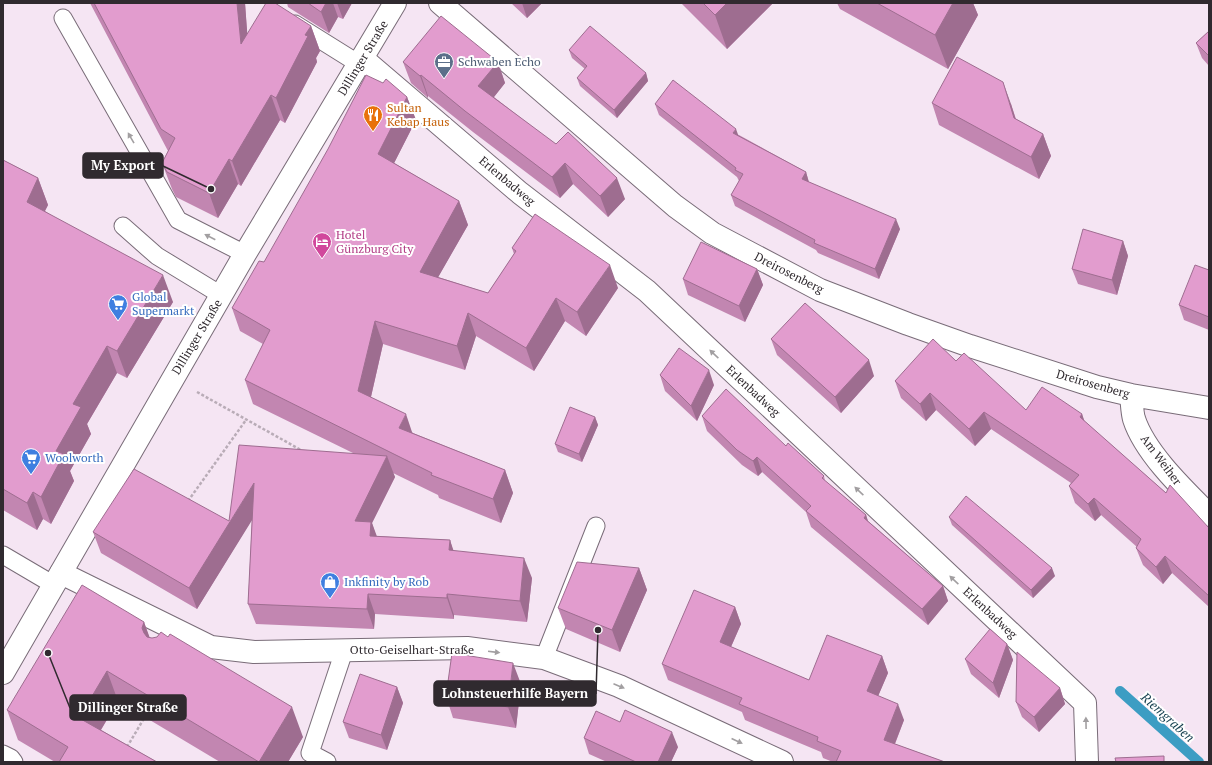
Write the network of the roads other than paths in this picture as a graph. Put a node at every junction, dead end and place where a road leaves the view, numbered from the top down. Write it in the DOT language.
graph roads {
  1 [pos="395,3"];
  2 [pos="440,3"];
  3 [pos="282,16"];
  4 [pos="63,18"];
  5 [pos="361,61"];
  6 [pos="123,226"];
  7 [pos="245,254"];
  8 [pos="221,295"];
  9 [pos="1131,395"];
  10 [pos="1209,408"];
  11 [pos="1209,515"];
  12 [pos="596,526"];
  13 [pos="3,555"];
  14 [pos="58,579"];
  15 [pos="344,651"];
  16 [pos="544,658"];
  17 [pos="3,673"];
  18 [pos="3,754"];
  19 [pos="14,762"];
  20 [pos="327,762"];
  21 [pos="782,762"];
  22 [pos="1086,762"];
  1 -- 5 [label="street, Dillinger Straße"];
  2 -- 9 [label="street, Dreirosenberg"];
  3 -- 5 [label="lane"];
  7 -- 4 [label="lane, one-way"];
  5 -- 7 [label="street, Dillinger Straße"];
  22 -- 5 [label="street, Erlenbadweg, one-way"];
  6 -- 8 [label="lane"];
  7 -- 8 [label="street, Dillinger Straße"];
  8 -- 14 [label="street, Dillinger Straße"];
  9 -- 10 [label="street, Dreirosenberg"];
  9 -- 11 [label="street, Am Weiher"];
  12 -- 16 [label="lane"];
  13 -- 14 [label="lane"];
  14 -- 15 [label="street, Otto-Geiselhart-Straße"];
  14 -- 17 [label="street, Dillinger Straße"];
  15 -- 16 [label="street, Otto-Geiselhart-Straße, one-way"];
  15 -- 20 [label="lane"];
  16 -- 21 [label="street, Otto-Geiselhart-Straße, one-way"];
  18 -- 19 [label="lane"];
}
